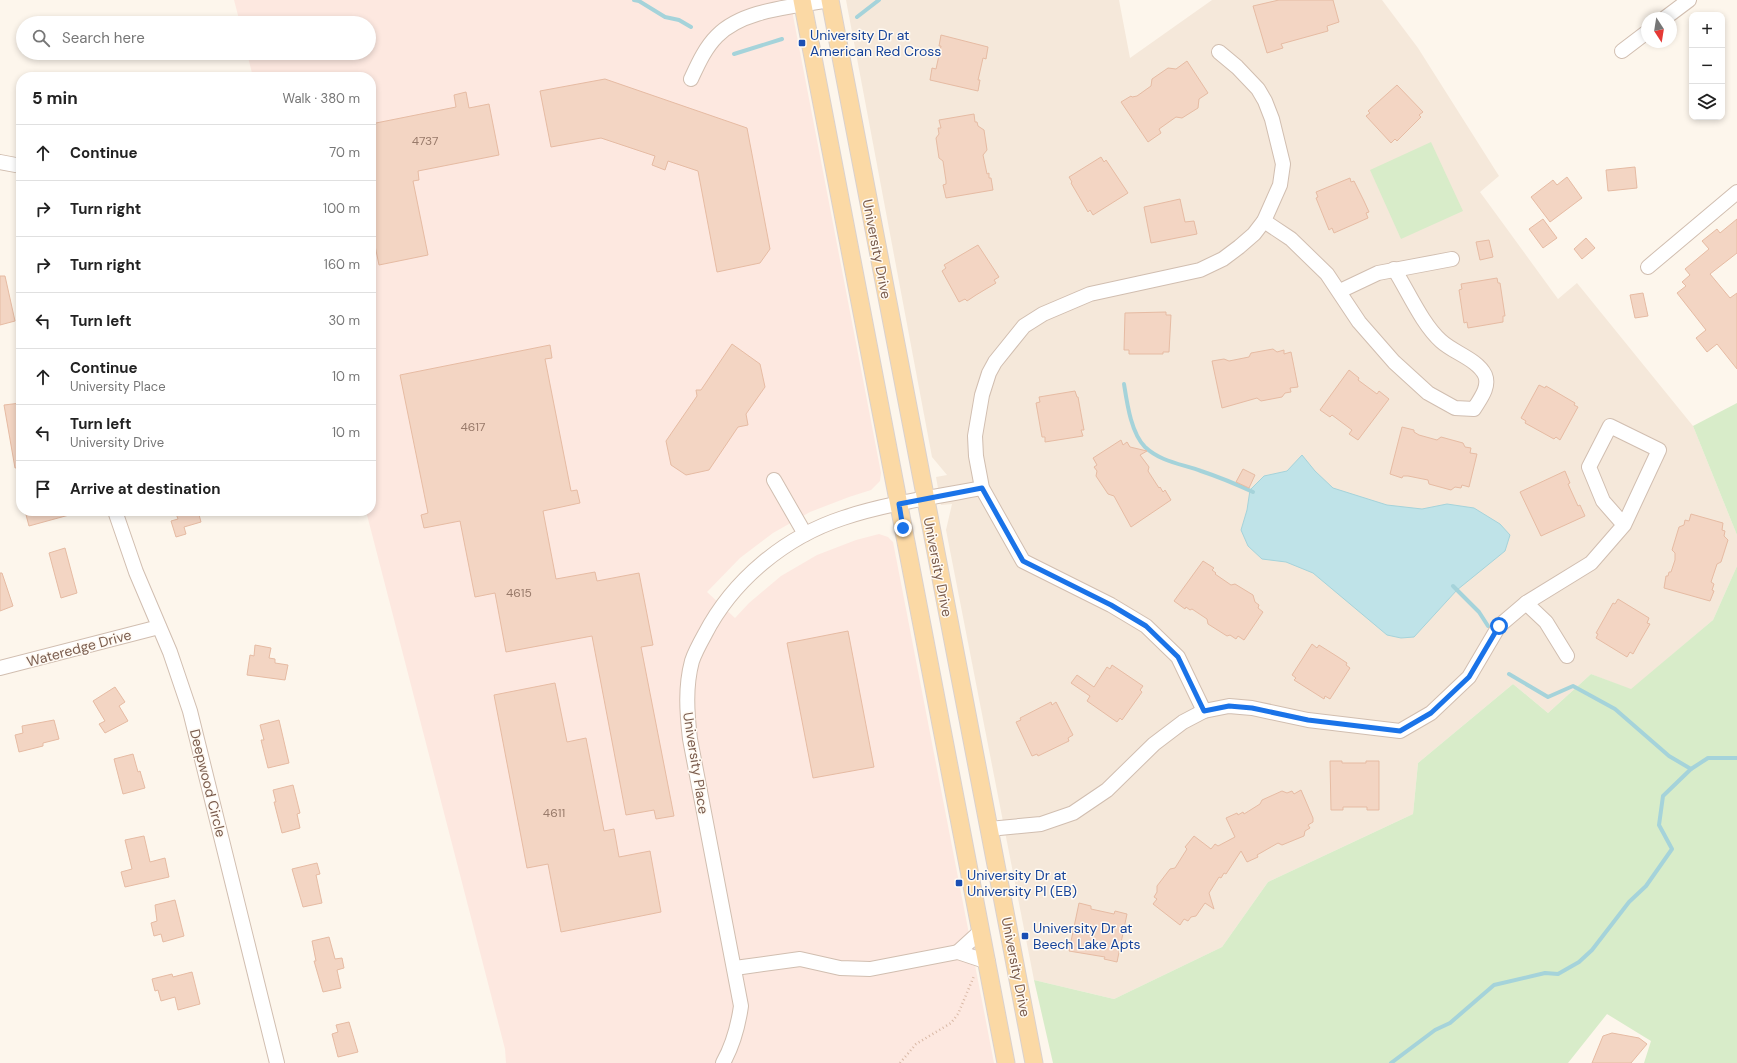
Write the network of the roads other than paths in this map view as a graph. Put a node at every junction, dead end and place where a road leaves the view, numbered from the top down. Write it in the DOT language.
graph roads {
  1 [pos="830,0"];
  2 [pos="1689,0"];
  3 [pos="803,3"];
  4 [pos="1673,12"];
  5 [pos="1641,37"];
  6 [pos="1622,51"];
  7 [pos="1219,52"];
  8 [pos="691,79"];
  9 [pos="0,162"];
  10 [pos="16,165"];
  11 [pos="1737,192"];
  12 [pos="1264,221"];
  13 [pos="1452,259"];
  14 [pos="1648,267"];
  15 [pos="1394,269"];
  16 [pos="1340,291"];
  17 [pos="774,480"];
  18 [pos="982,488"];
  19 [pos="926,499"];
  20 [pos="899,504"];
  21 [pos="118,516"];
  22 [pos="1624,525"];
  23 [pos="805,534"];
  24 [pos="1526,603"];
  25 [pos="159,627"];
  26 [pos="1567,656"];
  27 [pos="0,668"];
  28 [pos="1204,711"];
  29 [pos="989,829"];
  30 [pos="981,931"];
  31 [pos="958,952"];
  32 [pos="735,968"];
  33 [pos="983,968"];
  34 [pos="277,1063"];
  35 [pos="723,1063"];
  36 [pos="1006,1063"];
  37 [pos="1034,1063"];
  1 -- 3 [label="street"];
  1 -- 19 [label="main road, University Drive"];
  2 -- 4 [label="street"];
  3 -- 8 [label="street"];
  3 -- 20 [label="main road, University Drive"];
  5 -- 6 [label="street"];
  7 -- 12 [label="street"];
  9 -- 10 [label="street"];
  11 -- 14 [label="street"];
  12 -- 16 [label="street"];
  12 -- 18 [label="street"];
  13 -- 15 [label="street"];
  15 -- 16 [label="street"];
  15 -- 16 [label="street"];
  17 -- 23 [label="street"];
  18 -- 19 [label="street, University Place"];
  18 -- 28 [label="street"];
  19 -- 20 [label="street, University Place"];
  19 -- 29 [label="main road, University Drive"];
  20 -- 23 [label="street, University Place"];
  20 -- 30 [label="main road, University Drive"];
  21 -- 25 [label="street, Deepwood Circle"];
  22 -- 22 [label="street"];
  22 -- 24 [label="street"];
  23 -- 32 [label="street, University Place"];
  24 -- 26 [label="street"];
  24 -- 28 [label="street"];
  25 -- 27 [label="street, Wateredge Drive"];
  25 -- 34 [label="street, Deepwood Circle"];
  28 -- 29 [label="street"];
  29 -- 37 [label="main road, University Drive"];
  30 -- 31 [label="street"];
  30 -- 33 [label="main road, University Drive"];
  31 -- 32 [label="street"];
  31 -- 33 [label="street"];
  32 -- 35 [label="street, University Place"];
  33 -- 36 [label="main road, University Drive"];
}
